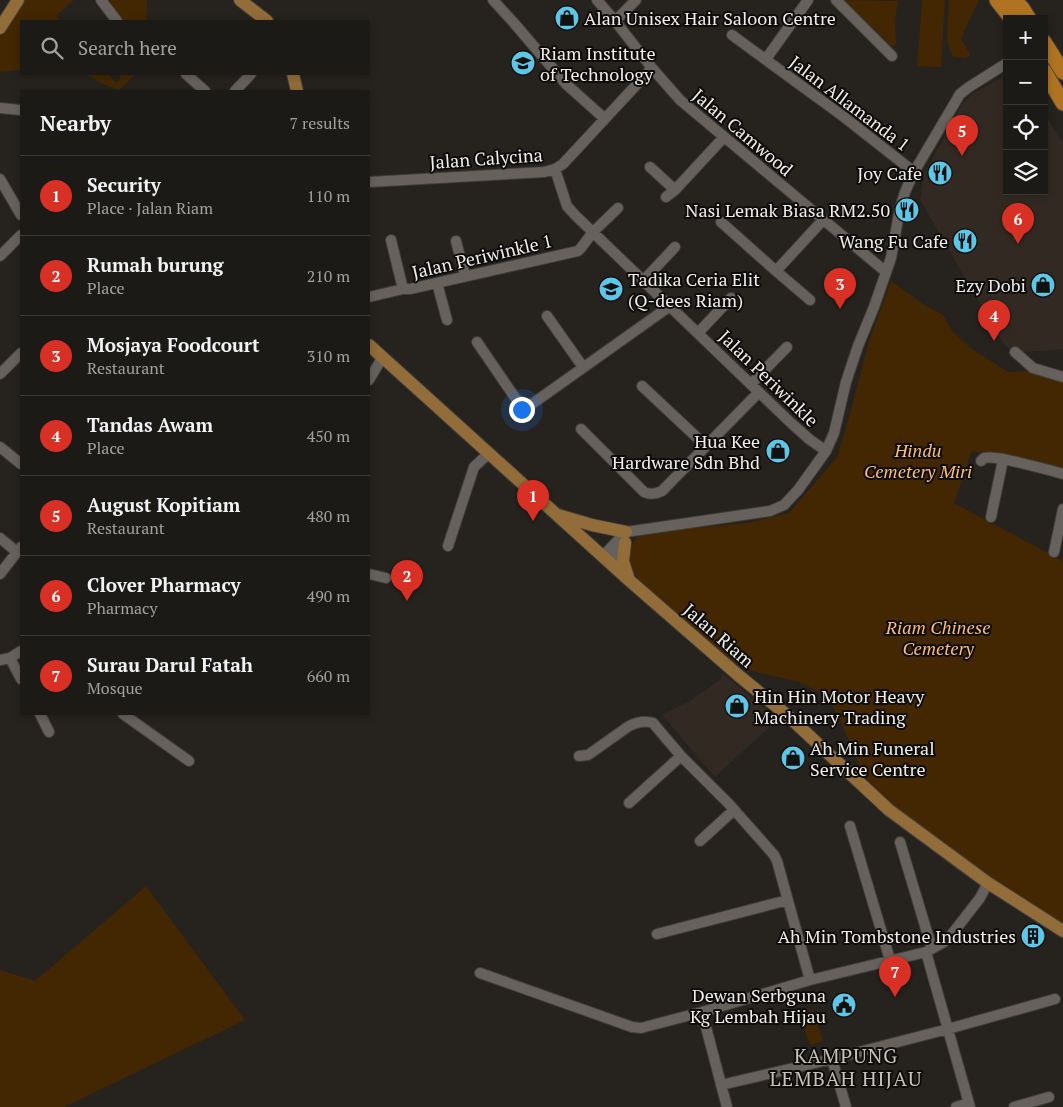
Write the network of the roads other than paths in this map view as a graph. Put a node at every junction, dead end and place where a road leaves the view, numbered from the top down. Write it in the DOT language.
graph roads {
  1 [pos="18,0"];
  2 [pos="101,0"];
  3 [pos="240,0"];
  4 [pos="493,0"];
  5 [pos="597,0"];
  6 [pos="636,0"];
  7 [pos="808,0"];
  8 [pos="836,0"];
  9 [pos="998,0"];
  10 [pos="1014,0"];
  11 [pos="1009,15"];
  12 [pos="1026,15"];
  13 [pos="117,20"];
  14 [pos="265,20"];
  15 [pos="616,21"];
  16 [pos="0,28"];
  17 [pos="732,34"];
  18 [pos="1048,48"];
  19 [pos="892,56"];
  20 [pos="766,59"];
  21 [pos="1003,66"];
  22 [pos="652,68"];
  23 [pos="1063,72"];
  24 [pos="187,75"];
  25 [pos="250,75"];
  26 [pos="293,75"];
  27 [pos="1048,78"];
  28 [pos="204,90"];
  29 [pos="236,90"];
  30 [pos="297,90"];
  31 [pos="1063,103"];
  32 [pos="0,108"];
  33 [pos="20,110"];
  34 [pos="605,120"];
  35 [pos="724,138"];
  36 [pos="650,168"];
  37 [pos="555,169"];
  38 [pos="914,172"];
  39 [pos="0,179"];
  40 [pos="370,182"];
  41 [pos="675,190"];
  42 [pos="666,197"];
  43 [pos="618,208"];
  44 [pos="20,213"];
  45 [pos="823,220"];
  46 [pos="721,222"];
  47 [pos="593,232"];
  48 [pos="20,236"];
  49 [pos="391,240"];
  50 [pos="456,241"];
  51 [pos="675,247"];
  52 [pos="0,256"];
  53 [pos="776,271"];
  54 [pos="886,272"];
  55 [pos="465,276"];
  56 [pos="644,280"];
  57 [pos="437,283"];
  58 [pos="403,289"];
  59 [pos="370,297"];
  60 [pos="731,298"];
  61 [pos="810,300"];
  62 [pos="670,306"];
  63 [pos="547,316"];
  64 [pos="446,320"];
  65 [pos="698,333"];
  66 [pos="477,342"];
  67 [pos="370,346"];
  68 [pos="787,347"];
  69 [pos="1015,352"];
  70 [pos="20,354"];
  71 [pos="382,358"];
  72 [pos="583,367"];
  73 [pos="0,374"];
  74 [pos="1063,377"];
  75 [pos="370,378"];
  76 [pos="751,384"];
  77 [pos="642,386"];
  78 [pos="759,392"];
  79 [pos="581,429"];
  80 [pos="706,446"];
  81 [pos="0,447"];
  82 [pos="826,451"];
  83 [pos="488,454"];
  84 [pos="1003,460"];
  85 [pos="982,461"];
  86 [pos="20,463"];
  87 [pos="1063,474"];
  88 [pos="1063,509"];
  89 [pos="554,513"];
  90 [pos="991,517"];
  91 [pos="625,537"];
  92 [pos="0,538"];
  93 [pos="448,546"];
  94 [pos="19,550"];
  95 [pos="1054,552"];
  96 [pos="606,560"];
  97 [pos="0,574"];
  98 [pos="370,574"];
  99 [pos="386,578"];
  100 [pos="630,581"];
  101 [pos="20,652"];
  102 [pos="5,659"];
  103 [pos="20,678"];
  104 [pos="40,715"];
  105 [pos="124,715"];
  106 [pos="49,732"];
  107 [pos="579,756"];
  108 [pos="681,756"];
  109 [pos="189,762"];
  110 [pos="629,803"];
  111 [pos="734,810"];
  112 [pos="850,826"];
  113 [pos="700,841"];
  114 [pos="900,842"];
  115 [pos="988,883"];
  116 [pos="788,900"];
  117 [pos="1063,931"];
  118 [pos="657,934"];
  119 [pos="929,950"];
  120 [pos="890,960"];
  121 [pos="480,973"];
  122 [pos="810,980"];
  123 [pos="1054,998"];
  124 [pos="702,1012"];
  125 [pos="948,1029"];
  126 [pos="832,1059"];
  127 [pos="721,1085"];
  128 [pos="1048,1096"];
  129 [pos="970,1105"];
  130 [pos="727,1107"];
  131 [pos="846,1107"];
  132 [pos="956,1107"];
  133 [pos="1014,1107"];
  1 -- 16 [label="main road"];
  2 -- 13 [label="street"];
  3 -- 14 [label="main road"];
  4 -- 34 [label="street"];
  5 -- 15 [label="street, Jalan Camwood"];
  6 -- 15 [label="street"];
  7 -- 20 [label="street, Jalan Allamanda 1"];
  8 -- 19 [label="street"];
  9 -- 11 [label="highway"];
  10 -- 12 [label="highway"];
  15 -- 22 [label="street, Jalan Camwood"];
  17 -- 20 [label="street, Jalan Allamanda 1"];
  18 -- 23 [label="highway"];
  20 -- 38 [label="street, Jalan Allamanda 1"];
  21 -- 38 [label="street"];
  22 -- 34 [label="street, Jalan Calycina"];
  22 -- 35 [label="street, Jalan Camwood"];
  24 -- 28 [label="street"];
  25 -- 29 [label="street"];
  26 -- 30 [label="main road"];
  27 -- 31 [label="highway"];
  32 -- 33 [label="street"];
  34 -- 37 [label="street, Jalan Calycina"];
  35 -- 41 [label="street"];
  35 -- 45 [label="street, Jalan Camwood"];
  36 -- 41 [label="street"];
  37 -- 40 [label="street, Jalan Calycina"];
  37 -- 47 [label="street, Jalan Periwinkle"];
  38 -- 54 [label="street"];
  39 -- 44 [label="street"];
  41 -- 42 [label="street"];
  43 -- 47 [label="street, Jalan Periwinkle 1"];
  45 -- 53 [label="street"];
  45 -- 54 [label="street, Jalan Camwood"];
  46 -- 53 [label="street"];
  47 -- 55 [label="street, Jalan Periwinkle 1"];
  47 -- 56 [label="street, Jalan Periwinkle"];
  48 -- 52 [label="street"];
  49 -- 58 [label="street"];
  50 -- 55 [label="street"];
  51 -- 56 [label="street"];
  53 -- 61 [label="street"];
  54 -- 82 [label="street"];
  55 -- 57 [label="street, Jalan Periwinkle 1"];
  56 -- 62 [label="street, Jalan Periwinkle"];
  57 -- 58 [label="street, Jalan Periwinkle 1"];
  57 -- 64 [label="street"];
  58 -- 59 [label="street, Jalan Periwinkle 1"];
  60 -- 65 [label="street"];
  62 -- 65 [label="street, Jalan Periwinkle"];
  62 -- 72 [label="street"];
  63 -- 72 [label="street"];
  65 -- 76 [label="street, Jalan Periwinkle"];
  66 -- 72 [label="street"];
  67 -- 71 [label="main road, Jalan Riam"];
  68 -- 76 [label="street"];
  69 -- 74 [label="street"];
  70 -- 73 [label="street"];
  71 -- 75 [label="street"];
  71 -- 83 [label="main road, Jalan Riam"];
  76 -- 78 [label="street, Jalan Periwinkle"];
  77 -- 80 [label="street"];
  78 -- 80 [label="street"];
  78 -- 82 [label="street, Jalan Periwinkle"];
  79 -- 80 [label="street"];
  81 -- 86 [label="street"];
  82 -- 91 [label="street"];
  83 -- 89 [label="main road, Jalan Riam"];
  83 -- 93 [label="street"];
  84 -- 85 [label="street"];
  84 -- 87 [label="street"];
  84 -- 90 [label="street"];
  88 -- 95 [label="street"];
  89 -- 91 [label="main road"];
  89 -- 96 [label="main road, Jalan Riam"];
  91 -- 96 [label="street"];
  91 -- 100 [label="main road"];
  92 -- 94 [label="street"];
  94 -- 97 [label="street"];
  96 -- 100 [label="main road, Jalan Riam"];
  98 -- 99 [label="street"];
  100 -- 115 [label="main road, Jalan Riam"];
  101 -- 102 [label="street"];
  102 -- 103 [label="street"];
  104 -- 106 [label="street"];
  105 -- 109 [label="street"];
  107 -- 108 [label="street"];
  108 -- 110 [label="street"];
  108 -- 111 [label="street"];
  111 -- 113 [label="street"];
  111 -- 116 [label="street"];
  112 -- 120 [label="street"];
  114 -- 119 [label="street"];
  115 -- 117 [label="main road, Jalan Riam"];
  115 -- 119 [label="street"];
  116 -- 118 [label="street"];
  116 -- 122 [label="street"];
  119 -- 120 [label="street"];
  119 -- 125 [label="street"];
  120 -- 122 [label="street"];
  121 -- 124 [label="street"];
  122 -- 124 [label="street"];
  123 -- 125 [label="street"];
  124 -- 127 [label="street"];
  125 -- 126 [label="street"];
  125 -- 129 [label="street"];
  126 -- 127 [label="street"];
  126 -- 131 [label="street"];
  127 -- 130 [label="street"];
  128 -- 133 [label="street"];
  129 -- 132 [label="street"];
}
